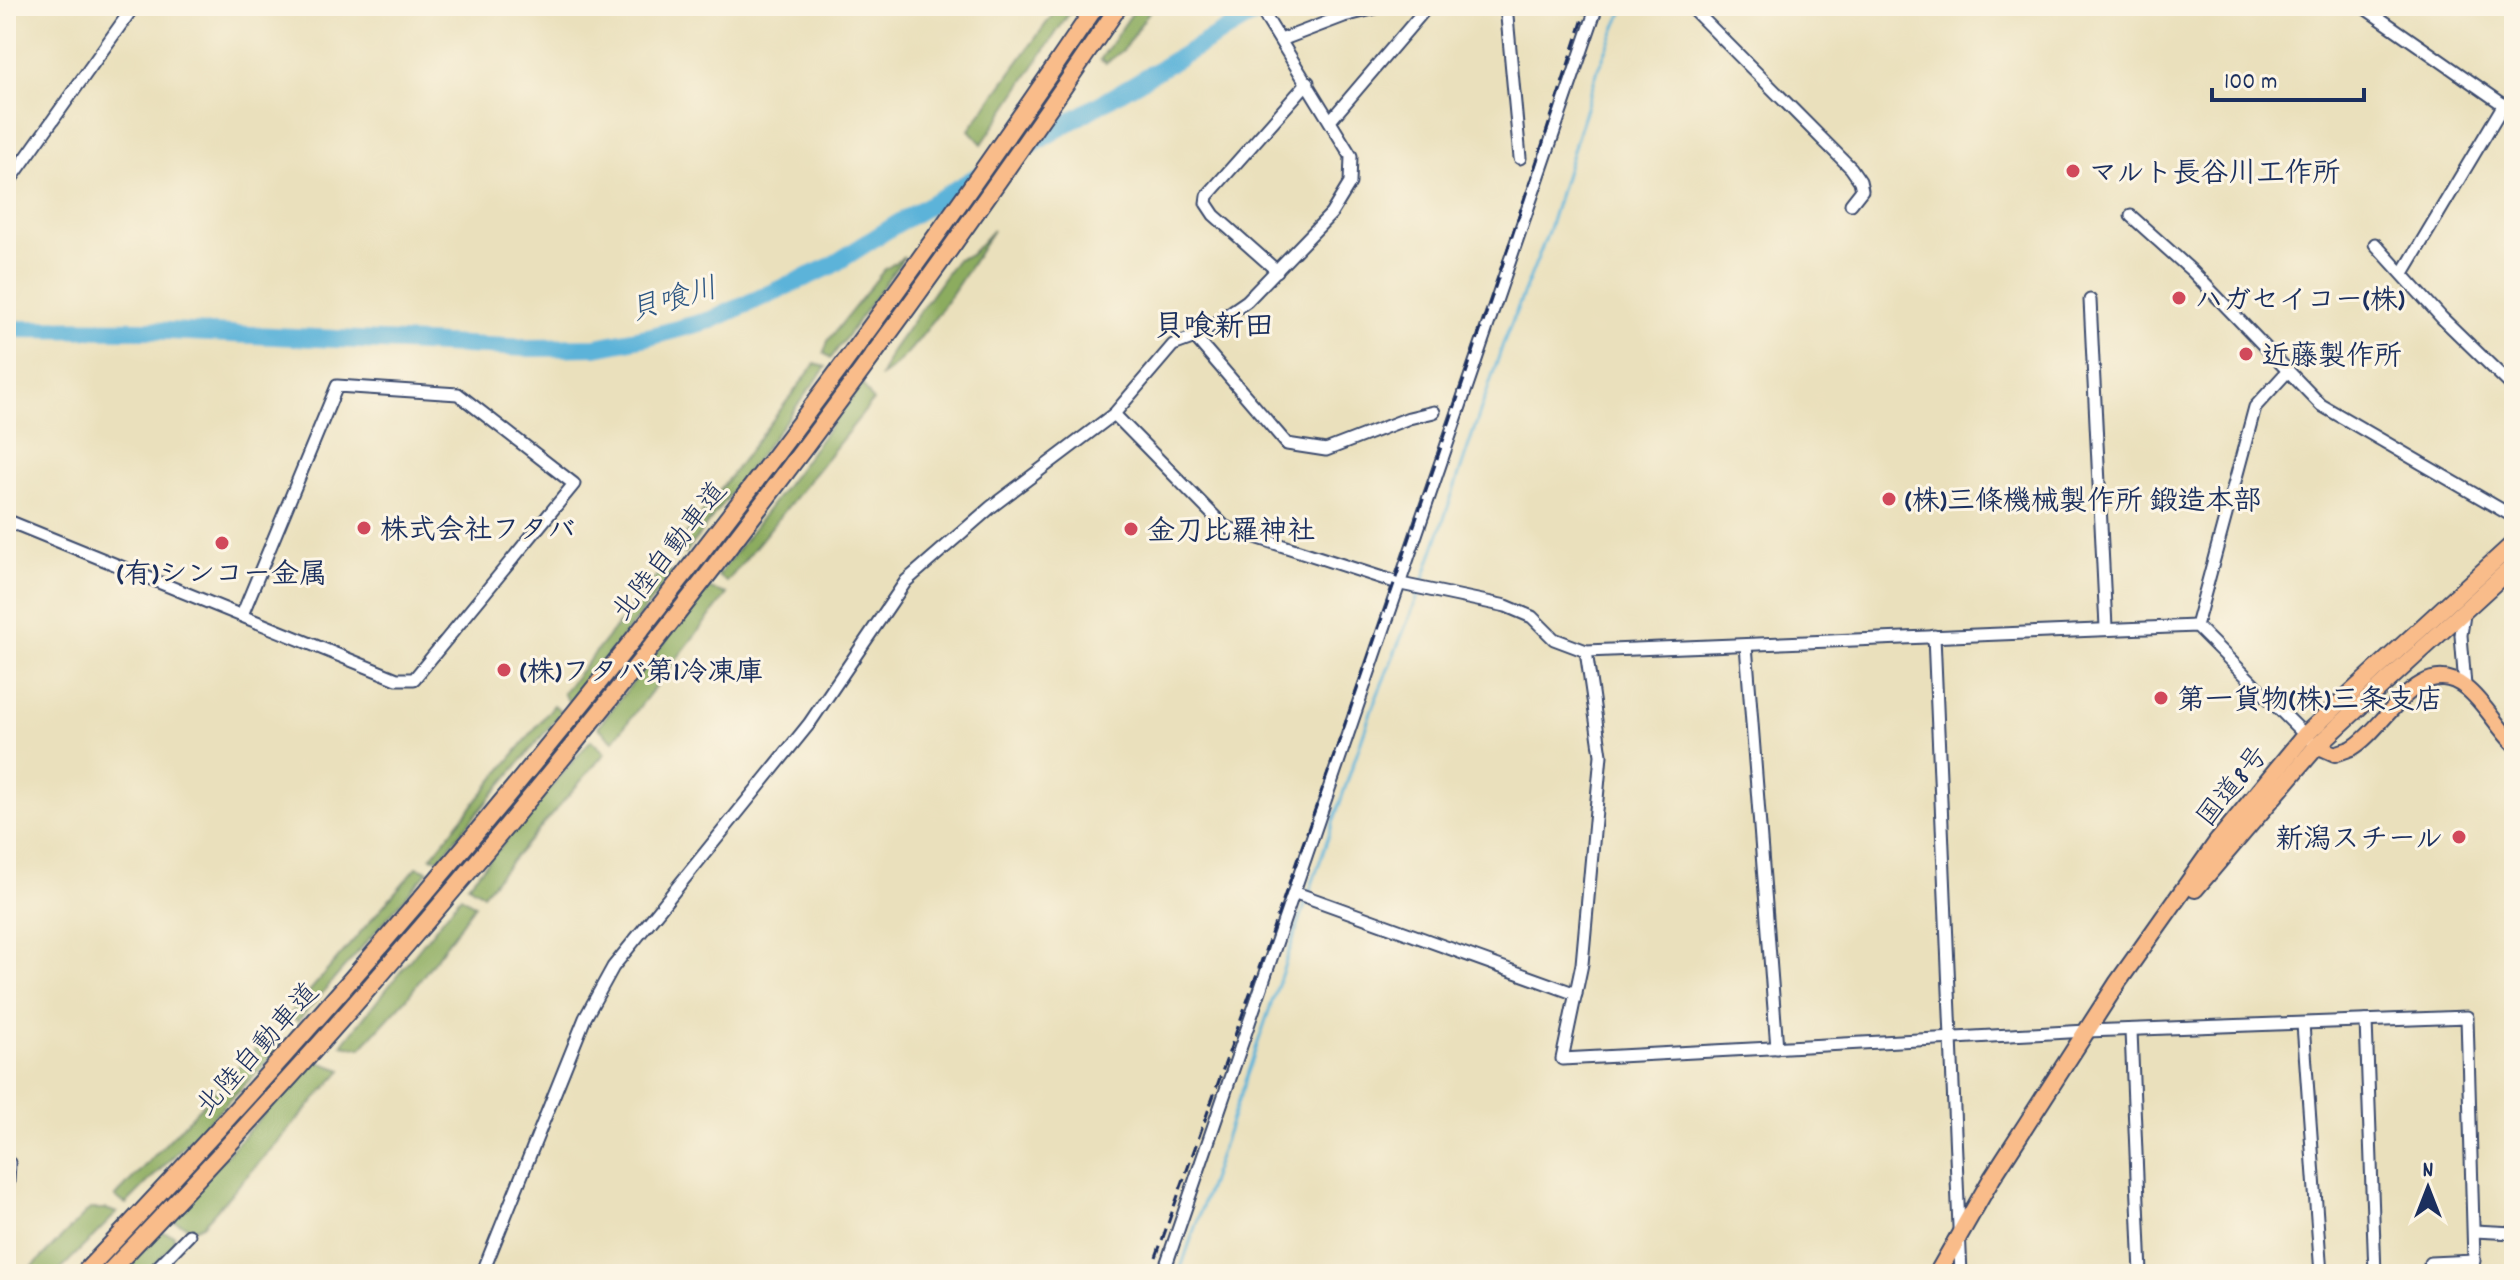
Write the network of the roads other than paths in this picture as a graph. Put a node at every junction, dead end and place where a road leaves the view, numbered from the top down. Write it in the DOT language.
graph roads {
  1 [pos="134,6"];
  2 [pos="1096,6"];
  3 [pos="1119,6"];
  4 [pos="1384,6"];
  5 [pos="1428,6"];
  6 [pos="1506,6"];
  7 [pos="1597,6"];
  8 [pos="1690,6"];
  9 [pos="2362,6"];
  10 [pos="1260,7"];
  11 [pos="1280,38"];
  12 [pos="1308,82"];
  13 [pos="2509,108"];
  14 [pos="1330,121"];
  15 [pos="1520,158"];
  16 [pos="6,186"];
  17 [pos="1851,204"];
  18 [pos="2131,216"];
  19 [pos="2375,244"];
  20 [pos="1277,271"];
  21 [pos="2403,273"];
  22 [pos="2090,300"];
  23 [pos="1195,337"];
  24 [pos="2287,372"];
  25 [pos="2514,388"];
  26 [pos="1434,412"];
  27 [pos="1114,414"];
  28 [pos="2514,517"];
  29 [pos="6,520"];
  30 [pos="2514,543"];
  31 [pos="2514,565"];
  32 [pos="1401,584"];
  33 [pos="2465,608"];
  34 [pos="242,615"];
  35 [pos="2196,626"];
  36 [pos="2106,627"];
  37 [pos="1934,636"];
  38 [pos="1746,645"];
  39 [pos="1586,651"];
  40 [pos="2465,686"];
  41 [pos="2311,741"];
  42 [pos="2514,744"];
  43 [pos="1300,893"];
  44 [pos="1576,994"];
  45 [pos="2366,1021"];
  46 [pos="2303,1024"];
  47 [pos="2087,1031"];
  48 [pos="2131,1031"];
  49 [pos="1950,1040"];
  50 [pos="1777,1048"];
  51 [pos="6,1162"];
  52 [pos="6,1213"];
  53 [pos="2474,1231"];
  54 [pos="2514,1233"];
  55 [pos="189,1235"];
  56 [pos="1958,1236"];
  57 [pos="83,1274"];
  58 [pos="107,1274"];
  59 [pos="151,1274"];
  60 [pos="482,1274"];
  61 [pos="1163,1274"];
  62 [pos="1937,1274"];
  63 [pos="1961,1274"];
  64 [pos="2141,1274"];
  65 [pos="2321,1274"];
  66 [pos="2375,1274"];
  67 [pos="2431,1274"];
  1 -- 16 [label="street"];
  2 -- 57 [label="highway, 北陸自動車道"];
  3 -- 58 [label="highway, 北陸自動車道"];
  4 -- 11 [label="street"];
  5 -- 14 [label="street"];
  6 -- 15 [label="street"];
  7 -- 32 [label="street"];
  8 -- 17 [label="street"];
  9 -- 13 [label="street"];
  10 -- 11 [label="street"];
  11 -- 12 [label="street"];
  12 -- 14 [label="street"];
  12 -- 20 [label="street"];
  13 -- 21 [label="street"];
  14 -- 20 [label="street"];
  18 -- 24 [label="street"];
  19 -- 21 [label="street"];
  20 -- 23 [label="street"];
  21 -- 25 [label="street"];
  22 -- 36 [label="street"];
  23 -- 26 [label="street"];
  23 -- 27 [label="street"];
  24 -- 28 [label="street"];
  24 -- 35 [label="street"];
  27 -- 32 [label="street"];
  27 -- 60 [label="street"];
  29 -- 34 [label="street"];
  30 -- 41 [label="highway, 国道8号"];
  31 -- 33 [label="highway, 国道8号"];
  32 -- 39 [label="street"];
  32 -- 43 [label="street"];
  33 -- 40 [label="street"];
  33 -- 41 [label="highway, 国道8号"];
  34 -- 34 [label="street"];
  35 -- 36 [label="street"];
  35 -- 41 [label="street"];
  36 -- 37 [label="street"];
  37 -- 38 [label="street"];
  37 -- 49 [label="street"];
  38 -- 39 [label="street"];
  38 -- 50 [label="street"];
  39 -- 44 [label="street"];
  40 -- 41 [label="main road"];
  40 -- 42 [label="main road"];
  41 -- 47 [label="highway, 国道8号"];
  43 -- 44 [label="street"];
  43 -- 61 [label="street"];
  44 -- 50 [label="street"];
  45 -- 46 [label="street"];
  45 -- 53 [label="street"];
  45 -- 66 [label="street"];
  46 -- 48 [label="street"];
  46 -- 65 [label="street"];
  47 -- 48 [label="street"];
  47 -- 49 [label="street"];
  47 -- 56 [label="highway, 国道8号"];
  48 -- 64 [label="street"];
  49 -- 50 [label="street"];
  49 -- 56 [label="street"];
  51 -- 52 [label="street"];
  53 -- 54 [label="street"];
  53 -- 67 [label="street"];
  55 -- 59 [label="street"];
  56 -- 62 [label="highway, 国道8号"];
  56 -- 63 [label="street"];
}
